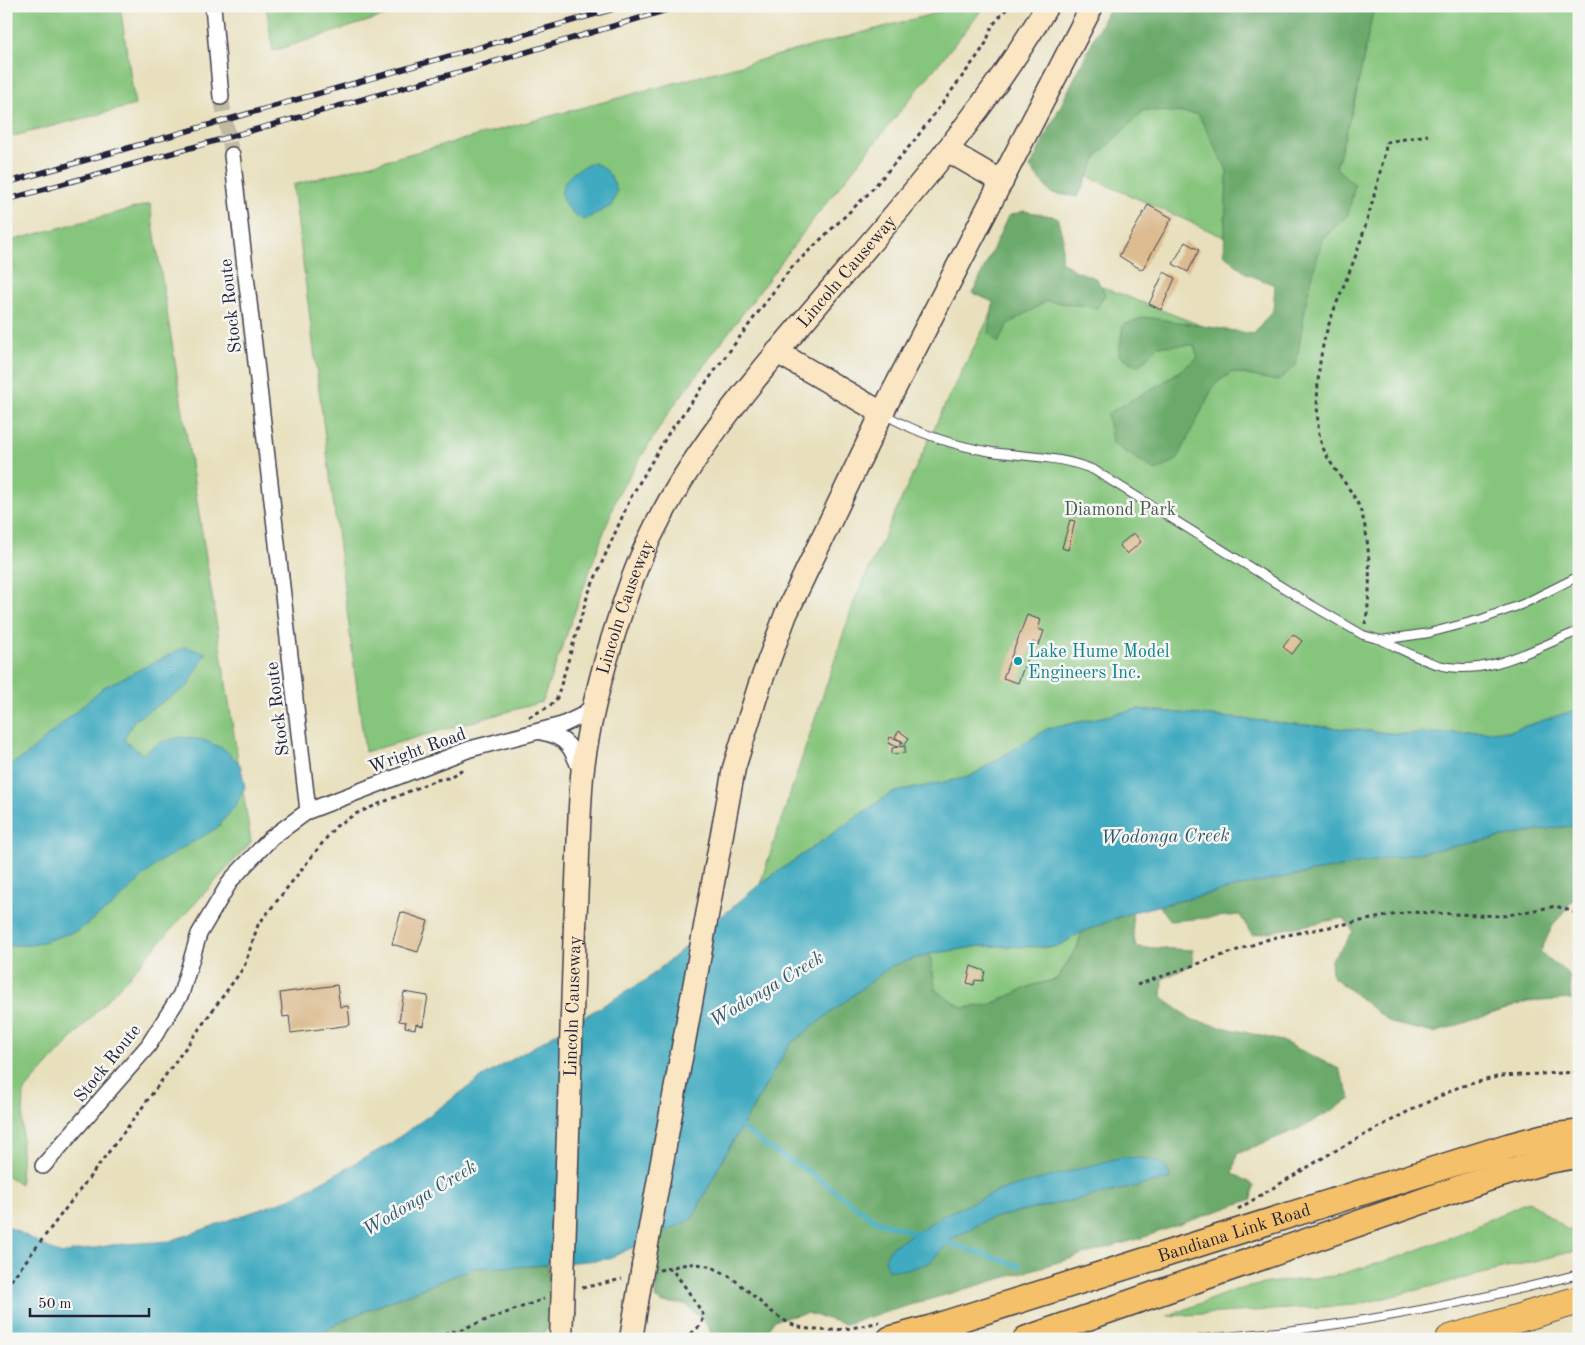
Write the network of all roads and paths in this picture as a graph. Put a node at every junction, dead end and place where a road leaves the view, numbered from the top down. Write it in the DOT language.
graph roads {
  1 [pos="213,6"];
  2 [pos="1009,6"];
  3 [pos="1047,6"];
  4 [pos="1092,6"];
  5 [pos="221,97"];
  6 [pos="1428,135"];
  7 [pos="947,150"];
  8 [pos="232,155"];
  9 [pos="1002,182"];
  10 [pos="777,352"];
  11 [pos="882,413"];
  12 [pos="1579,576"];
  13 [pos="1579,631"];
  14 [pos="1363,635"];
  15 [pos="1381,640"];
  16 [pos="594,706"];
  17 [pos="524,718"];
  18 [pos="541,732"];
  19 [pos="470,749"];
  20 [pos="582,775"];
  21 [pos="308,811"];
  22 [pos="1579,914"];
  23 [pos="1136,985"];
  24 [pos="1579,1072"];
  25 [pos="1573,1129"];
  26 [pos="1579,1155"];
  27 [pos="43,1166"];
  28 [pos="1230,1213"];
  29 [pos="666,1268"];
  30 [pos="1579,1274"];
  31 [pos="6,1287"];
  32 [pos="1579,1300"];
  33 [pos="637,1306"];
  34 [pos="931,1328"];
  35 [pos="889,1329"];
  36 [pos="561,1339"];
  37 [pos="632,1339"];
  38 [pos="649,1339"];
  39 [pos="982,1339"];
  40 [pos="1026,1339"];
  41 [pos="1201,1339"];
  42 [pos="1450,1339"];
  1 -- 5 [label="street"];
  2 -- 17 [label="path"];
  3 -- 7 [label="main road, Lincoln Causeway"];
  4 -- 9 [label="main road"];
  6 -- 14 [label="path"];
  7 -- 9 [label="main road"];
  7 -- 10 [label="main road, Lincoln Causeway"];
  8 -- 21 [label="street, Stock Route"];
  9 -- 11 [label="main road"];
  10 -- 11 [label="main road"];
  10 -- 16 [label="main road, Lincoln Causeway"];
  11 -- 14 [label="lane"];
  11 -- 33 [label="main road, bridge"];
  12 -- 15 [label="lane"];
  13 -- 15 [label="lane"];
  14 -- 15 [label="lane"];
  16 -- 18 [label="street, Wright Road"];
  16 -- 20 [label="main road, Lincoln Causeway"];
  18 -- 19 [label="street, Wright Road"];
  18 -- 20 [label="street"];
  19 -- 21 [label="street, Wright Road"];
  19 -- 31 [label="path"];
  20 -- 36 [label="main road, Lincoln Causeway, bridge"];
  21 -- 27 [label="street, Stock Route"];
  22 -- 23 [label="path"];
  24 -- 28 [label="path"];
  25 -- 34 [label="main road, Bandiana Link Road"];
  26 -- 40 [label="main road, Bandiana Link Road"];
  29 -- 35 [label="path"];
  30 -- 41 [label="lane"];
  32 -- 42 [label="highway"];
  33 -- 37 [label="main road"];
  33 -- 38 [label="main road"];
  34 -- 35 [label="main road, Bandiana Link Road"];
  34 -- 39 [label="lane"];
}
